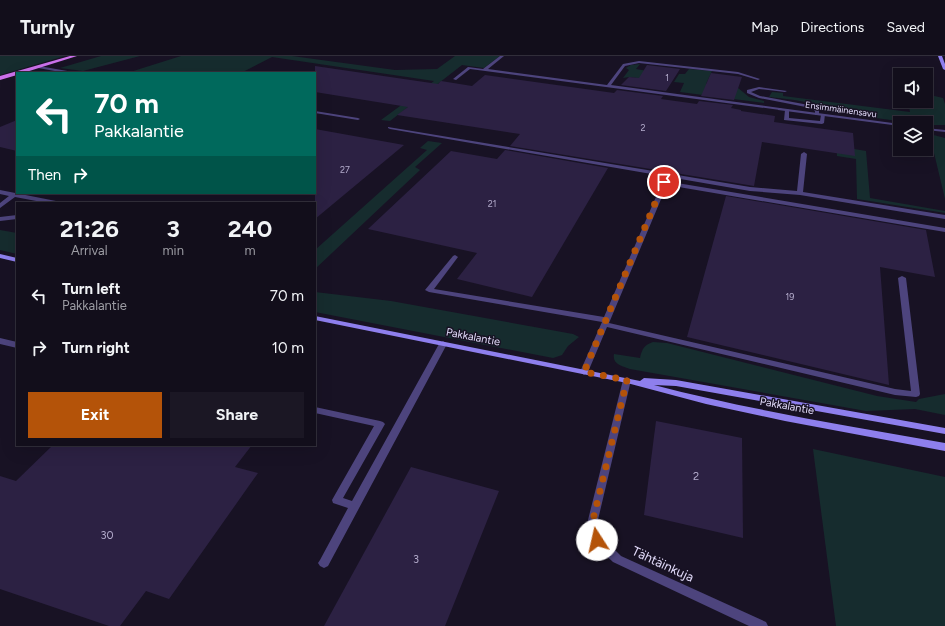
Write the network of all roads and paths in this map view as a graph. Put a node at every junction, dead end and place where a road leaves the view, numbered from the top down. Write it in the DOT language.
graph roads {
  1 [pos="75,56"];
  2 [pos="502,56"];
  3 [pos="940,56"];
  4 [pos="39,67"];
  5 [pos="945,69"];
  6 [pos="484,70"];
  7 [pos="21,72"];
  8 [pos="67,72"];
  9 [pos="16,73"];
  10 [pos="0,78"];
  11 [pos="455,79"];
  12 [pos="758,79"];
  13 [pos="608,86"];
  14 [pos="785,91"];
  15 [pos="787,110"];
  16 [pos="316,112"];
  17 [pos="820,114"];
  18 [pos="358,119"];
  19 [pos="893,124"];
  20 [pos="390,128"];
  21 [pos="933,129"];
  22 [pos="945,131"];
  23 [pos="804,154"];
  24 [pos="0,192"];
  25 [pos="800,193"];
  26 [pos="14,195"];
  27 [pos="51,202"];
  28 [pos="0,206"];
  29 [pos="16,217"];
  30 [pos="945,217"];
  31 [pos="0,219"];
  32 [pos="945,230"];
  33 [pos="0,256"];
  34 [pos="455,257"];
  35 [pos="16,260"];
  36 [pos="902,278"];
  37 [pos="316,318"];
  38 [pos="605,322"];
  39 [pos="0,341"];
  40 [pos="443,344"];
  41 [pos="16,345"];
  42 [pos="584,372"];
  43 [pos="627,380"];
  44 [pos="316,410"];
  45 [pos="945,431"];
  46 [pos="945,447"];
  47 [pos="355,506"];
  48 [pos="324,563"];
  49 [pos="762,626"];
  1 -- 4 [label="main road"];
  2 -- 6 [label="street"];
  3 -- 5 [label="main road"];
  4 -- 7 [label="main road"];
  4 -- 8 [label="street"];
  6 -- 11 [label="street, Ensimmäinensavu"];
  6 -- 13 [label="street, Ensimmäinensavu"];
  9 -- 10 [label="main road"];
  12 -- 13 [label="street"];
  13 -- 15 [label="street, Ensimmäinensavu"];
  14 -- 17 [label="street"];
  15 -- 17 [label="street, Ensimmäinensavu"];
  15 -- 17 [label="street"];
  16 -- 18 [label="street"];
  17 -- 19 [label="street, Ensimmäinensavu"];
  20 -- 25 [label="street"];
  21 -- 22 [label="street"];
  23 -- 25 [label="street"];
  24 -- 26 [label="street"];
  25 -- 30 [label="street"];
  26 -- 27 [label="street"];
  26 -- 28 [label="street"];
  29 -- 31 [label="street"];
  32 -- 38 [label="street"];
  33 -- 35 [label="main road"];
  34 -- 38 [label="street"];
  36 -- 38 [label="street"];
  37 -- 40 [label="main road, Pakkalantie"];
  38 -- 42 [label="street"];
  39 -- 41 [label="street"];
  40 -- 42 [label="main road, Pakkalantie"];
  40 -- 47 [label="street"];
  42 -- 43 [label="main road, Pakkalantie"];
  43 -- 45 [label="main road, Pakkalantie"];
  43 -- 46 [label="main road, Pakkalantie"];
  43 -- 49 [label="street, Tähtäinkuja"];
  44 -- 47 [label="street"];
  47 -- 48 [label="street"];
}
